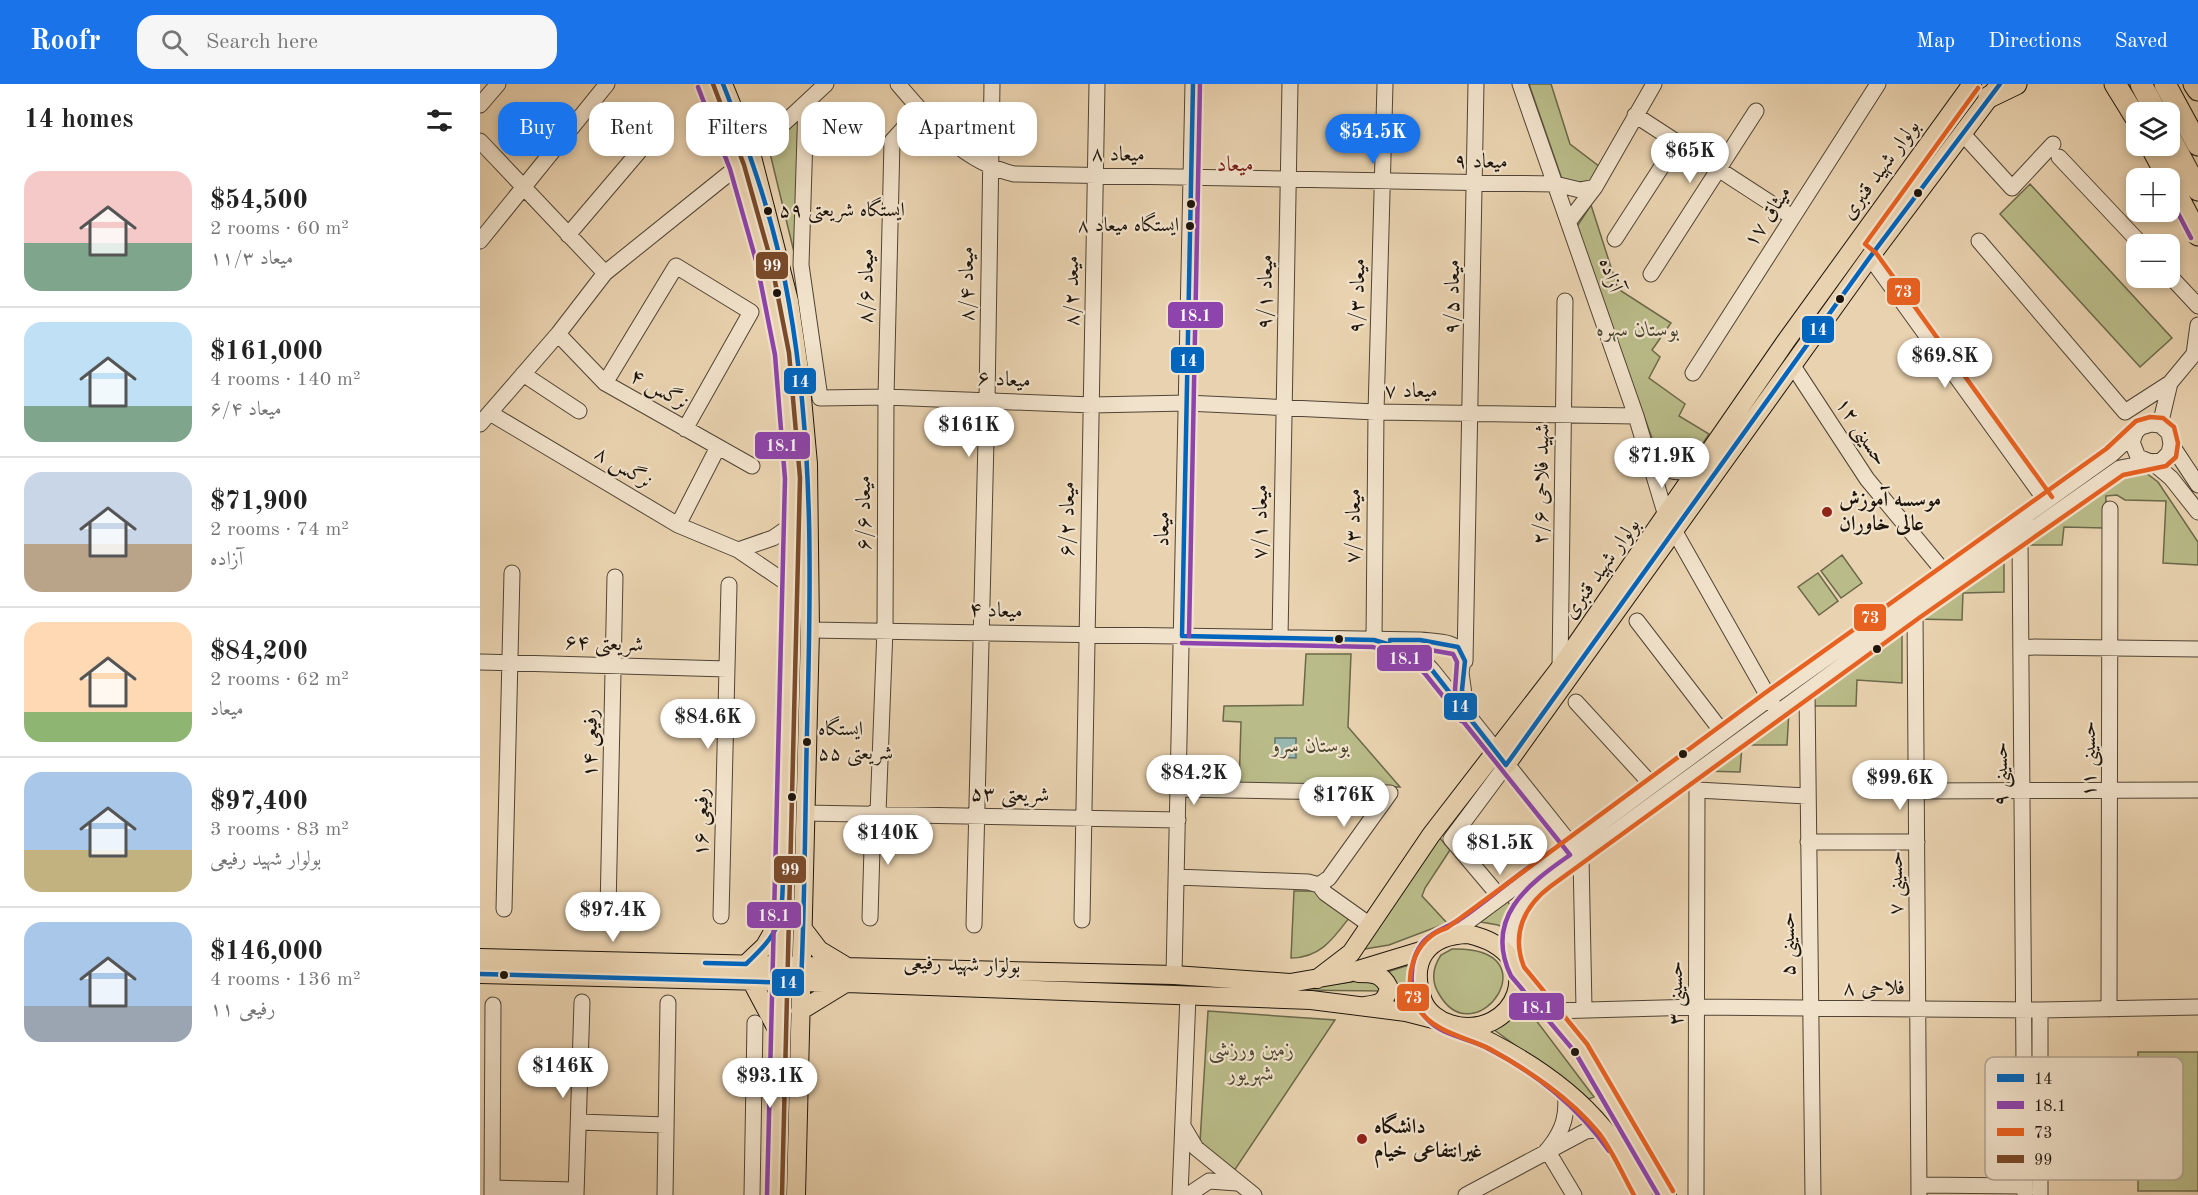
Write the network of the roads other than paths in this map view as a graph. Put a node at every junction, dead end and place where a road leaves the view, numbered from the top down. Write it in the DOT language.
graph roads {
  1 [pos="498,84"];
  2 [pos="607,84"];
  3 [pos="705,84"];
  4 [pos="723,84"];
  5 [pos="826,84"];
  6 [pos="898,84"];
  7 [pos="992,84"];
  8 [pos="1097,84"];
  9 [pos="1193,84"];
  10 [pos="1290,84"];
  11 [pos="1385,84"];
  12 [pos="1476,84"];
  13 [pos="1520,84"];
  14 [pos="1654,84"];
  15 [pos="1878,84"];
  16 [pos="2016,84"];
  17 [pos="2098,84"];
  18 [pos="2165,84"];
  19 [pos="2194,84"];
  20 [pos="1987,88"];
  21 [pos="2198,90"];
  22 [pos="2131,96"];
  23 [pos="730,102"];
  24 [pos="808,102"];
  25 [pos="913,102"];
  26 [pos="480,105"];
  27 [pos="801,108"];
  28 [pos="1756,111"];
  29 [pos="1635,115"];
  30 [pos="789,119"];
  31 [pos="1962,133"];
  32 [pos="897,135"];
  33 [pos="480,141"];
  34 [pos="1677,143"];
  35 [pos="2198,145"];
  36 [pos="635,156"];
  37 [pos="748,156"];
  38 [pos="752,156"];
  39 [pos="804,156"];
  40 [pos="971,156"];
  41 [pos="2180,156"];
  42 [pos="737,167"];
  43 [pos="989,168"];
  44 [pos="1718,170"];
  45 [pos="1094,176"];
  46 [pos="1192,177"];
  47 [pos="1289,179"];
  48 [pos="1383,182"];
  49 [pos="1476,183"];
  50 [pos="1555,184"];
  51 [pos="1595,187"];
  52 [pos="523,188"];
  53 [pos="2198,190"];
  54 [pos="2180,200"];
  55 [pos="1792,217"];
  56 [pos="1569,221"];
  57 [pos="2132,234"];
  58 [pos="568,235"];
  59 [pos="2198,235"];
  60 [pos="1615,239"];
  61 [pos="480,241"];
  62 [pos="1979,241"];
  63 [pos="1854,246"];
  64 [pos="1870,257"];
  65 [pos="605,273"];
  66 [pos="1651,274"];
  67 [pos="2180,287"];
  68 [pos="1565,301"];
  69 [pos="2198,306"];
  70 [pos="2198,325"];
  71 [pos="558,334"];
  72 [pos="1793,366"];
  73 [pos="1692,373"];
  74 [pos="523,374"];
  75 [pos="605,383"];
  76 [pos="2170,383"];
  77 [pos="886,397"];
  78 [pos="987,400"];
  79 [pos="1186,403"];
  80 [pos="1092,405"];
  81 [pos="1284,406"];
  82 [pos="579,411"];
  83 [pos="1376,412"];
  84 [pos="1471,412"];
  85 [pos="1564,414"];
  86 [pos="1636,416"];
  87 [pos="485,418"];
  88 [pos="2160,425"];
  89 [pos="685,429"];
  90 [pos="2135,434"];
  91 [pos="2171,444"];
  92 [pos="718,447"];
  93 [pos="1649,456"];
  94 [pos="2153,463"];
  95 [pos="752,466"];
  96 [pos="1697,470"];
  97 [pos="2198,485"];
  98 [pos="2046,501"];
  99 [pos="2110,509"];
  100 [pos="2198,512"];
  101 [pos="1666,516"];
  102 [pos="678,525"];
  103 [pos="792,525"];
  104 [pos="1675,532"];
  105 [pos="2020,538"];
  106 [pos="738,550"];
  107 [pos="512,573"];
  108 [pos="1945,573"];
  109 [pos="615,576"];
  110 [pos="729,585"];
  111 [pos="791,586"];
  112 [pos="1916,612"];
  113 [pos="1467,620"];
  114 [pos="1637,621"];
  115 [pos="885,629"];
  116 [pos="810,630"];
  117 [pos="982,632"];
  118 [pos="1086,635"];
  119 [pos="1182,636"];
  120 [pos="1280,638"];
  121 [pos="1374,640"];
  122 [pos="1451,644"];
  123 [pos="2021,647"];
  124 [pos="2110,648"];
  125 [pos="2198,649"];
  126 [pos="480,662"];
  127 [pos="510,663"];
  128 [pos="614,666"];
  129 [pos="1463,666"];
  130 [pos="1560,668"];
  131 [pos="727,669"];
  132 [pos="1434,672"];
  133 [pos="1807,693"];
  134 [pos="1769,699"];
  135 [pos="1576,702"];
  136 [pos="1778,713"];
  137 [pos="1467,717"];
  138 [pos="1723,733"];
  139 [pos="1501,758"];
  140 [pos="1652,785"];
  141 [pos="1178,789"];
  142 [pos="2110,790"];
  143 [pos="2198,790"];
  144 [pos="1917,791"];
  145 [pos="2022,791"];
  146 [pos="1808,796"];
  147 [pos="805,813"];
  148 [pos="873,813"];
  149 [pos="978,815"];
  150 [pos="1083,818"];
  151 [pos="1178,820"];
  152 [pos="1808,842"];
  153 [pos="1917,842"];
  154 [pos="1576,850"];
  155 [pos="1176,877"];
  156 [pos="1319,885"];
  157 [pos="1500,897"];
  158 [pos="504,909"];
  159 [pos="608,910"];
  160 [pos="721,916"];
  161 [pos="782,917"];
  162 [pos="870,918"];
  163 [pos="1082,920"];
  164 [pos="974,925"];
  165 [pos="1370,925"];
  166 [pos="803,929"];
  167 [pos="1450,935"];
  168 [pos="1427,949"];
  169 [pos="480,958"];
  170 [pos="746,964"];
  171 [pos="1514,964"];
  172 [pos="480,974"];
  173 [pos="780,974"];
  174 [pos="802,974"];
  175 [pos="1348,974"];
  176 [pos="845,975"];
  177 [pos="1174,975"];
  178 [pos="1317,979"];
  179 [pos="752,982"];
  180 [pos="1188,996"];
  181 [pos="582,1002"];
  182 [pos="668,1003"];
  183 [pos="493,1005"];
  184 [pos="1364,1006"];
  185 [pos="1698,1007"];
  186 [pos="2198,1007"];
  187 [pos="1584,1009"];
  188 [pos="1918,1009"];
  189 [pos="2109,1009"];
  190 [pos="1809,1010"];
  191 [pos="2024,1010"];
  192 [pos="2040,1010"];
  193 [pos="800,1011"];
  194 [pos="1551,1011"];
  195 [pos="755,1023"];
  196 [pos="1447,1023"];
  197 [pos="778,1032"];
  198 [pos="2024,1057"];
  199 [pos="2040,1057"];
  200 [pos="1565,1090"];
  201 [pos="579,1122"];
  202 [pos="666,1125"];
  203 [pos="1183,1126"];
  204 [pos="1605,1129"];
  205 [pos="1547,1150"];
  206 [pos="1237,1183"];
  207 [pos="1919,1190"];
  208 [pos="492,1191"];
  209 [pos="2025,1191"];
  210 [pos="576,1193"];
  211 [pos="1468,1194"];
  212 [pos="665,1195"];
  213 [pos="752,1195"];
  214 [pos="774,1195"];
  215 [pos="796,1195"];
  216 [pos="1180,1195"];
  217 [pos="1188,1195"];
  218 [pos="1254,1195"];
  219 [pos="1574,1195"];
  220 [pos="1643,1195"];
  221 [pos="1666,1195"];
  222 [pos="1696,1195"];
  223 [pos="1813,1195"];
  1 -- 26 [label="street"];
  2 -- 52 [label="street"];
  3 -- 42 [label="main road"];
  4 -- 23 [label="main road"];
  5 -- 24 [label="street"];
  6 -- 25 [label="street, میعاد ۸"];
  7 -- 43 [label="street, میعاد ۸/۴"];
  8 -- 45 [label="street, میعد ۸/۲"];
  9 -- 46 [label="street, میعاد"];
  10 -- 47 [label="street, میعاد ۹/۱"];
  11 -- 48 [label="street, میعاد ۹/۳"];
  12 -- 49 [label="street, میعاد ۹/۵"];
  13 -- 50 [label="street, آزاده"];
  14 -- 29 [label="street"];
  15 -- 55 [label="street, میثاق ۱۷"];
  16 -- 20 [label="highway"];
  17 -- 22 [label="highway"];
  18 -- 35 [label="highway"];
  19 -- 21 [label="highway"];
  20 -- 31 [label="main road, بولوار شهید قنبری"];
  20 -- 63 [label="main road, بولوار شهید قنبری"];
  27 -- 30 [label="street"];
  28 -- 44 [label="street"];
  29 -- 34 [label="street"];
  29 -- 51 [label="street"];
  31 -- 57 [label="street"];
  31 -- 64 [label="main road, بولوار شهید قنبری"];
  32 -- 77 [label="street, میعاد ۸/۶"];
  33 -- 52 [label="street"];
  34 -- 44 [label="street"];
  34 -- 60 [label="street"];
  36 -- 58 [label="street"];
  37 -- 42 [label="street"];
  38 -- 116 [label="main road"];
  39 -- 77 [label="street, میعاد ۶"];
  40 -- 43 [label="street, میعاد ۸"];
  41 -- 53 [label="highway"];
  42 -- 65 [label="street"];
  42 -- 103 [label="main road"];
  43 -- 45 [label="street, میعاد ۸"];
  43 -- 78 [label="street, میعاد ۸/۴"];
  44 -- 55 [label="street"];
  44 -- 66 [label="street"];
  45 -- 46 [label="street, میعاد ۸"];
  45 -- 80 [label="street, میعد ۸/۲"];
  46 -- 47 [label="street, میعاد ۹"];
  46 -- 79 [label="street, میعاد"];
  47 -- 48 [label="street, میعاد ۹"];
  47 -- 81 [label="street, میعاد ۹/۱"];
  48 -- 49 [label="street, میعاد ۹"];
  48 -- 83 [label="street, میعاد ۹/۳"];
  49 -- 50 [label="street, میعاد ۹"];
  49 -- 84 [label="street, میعاد ۹/۵"];
  50 -- 51 [label="street, میعاد ۹"];
  50 -- 56 [label="street, آزاده"];
  51 -- 56 [label="street"];
  52 -- 58 [label="street"];
  52 -- 61 [label="street"];
  54 -- 59 [label="highway"];
  55 -- 73 [label="street, میثاق ۱۷"];
  56 -- 86 [label="street, آزاده"];
  58 -- 65 [label="street"];
  62 -- 76 [label="street"];
  63 -- 64 [label="main road"];
  63 -- 96 [label="main road, بولوار شهید قنبری"];
  64 -- 72 [label="main road, بولوار شهید قنبری"];
  64 -- 98 [label="street"];
  65 -- 71 [label="street"];
  67 -- 69 [label="street"];
  68 -- 85 [label="street, شهید فلاحی ۲/۶"];
  70 -- 76 [label="street"];
  71 -- 74 [label="street"];
  71 -- 75 [label="street, نرگس ۴"];
  72 -- 104 [label="main road, بولوار شهید قنبری"];
  72 -- 108 [label="street, حسینی ۱۲"];
  74 -- 82 [label="street"];
  74 -- 87 [label="street"];
  75 -- 89 [label="street, نرگس ۴"];
  75 -- 89 [label="street"];
  76 -- 88 [label="street"];
  77 -- 78 [label="street, میعاد ۶"];
  77 -- 115 [label="street, میعاد ۶/۶"];
  78 -- 80 [label="street, میعاد ۶"];
  78 -- 117 [label="street, میعاد ۸/۴"];
  79 -- 80 [label="street, میعاد ۶"];
  79 -- 81 [label="street, میعاد ۷"];
  79 -- 119 [label="street, میعاد"];
  80 -- 118 [label="street, میعاد ۶/۲"];
  81 -- 83 [label="street, میعاد ۷"];
  81 -- 120 [label="street, میعاد ۷/۱"];
  83 -- 84 [label="street, میعاد ۷"];
  83 -- 121 [label="street, میعاد ۷/۳"];
  84 -- 85 [label="street, میعاد ۷"];
  84 -- 113 [label="street, میعاد ۹/۵"];
  85 -- 86 [label="street, میعاد ۷"];
  85 -- 130 [label="street, شهید فلاحی ۲/۶"];
  86 -- 93 [label="street, آزاده"];
  87 -- 102 [label="street, نرگس ۸"];
  88 -- 90 [label="street"];
  88 -- 91 [label="street"];
  89 -- 92 [label="street, نرگس ۴"];
  90 -- 94 [label="street"];
  90 -- 98 [label="street"];
  91 -- 94 [label="street"];
  91 -- 97 [label="street"];
  92 -- 95 [label="street, نرگس ۴"];
  92 -- 102 [label="street"];
  93 -- 96 [label="street"];
  93 -- 101 [label="street, آزاده"];
  94 -- 100 [label="street"];
  94 -- 105 [label="street"];
  96 -- 101 [label="main road, بولوار شهید قنبری"];
  98 -- 108 [label="street"];
  99 -- 124 [label="street, حسینی ۱۱"];
  101 -- 130 [label="main road, بولوار شهید قنبری"];
  102 -- 106 [label="street, نرگس ۸"];
  103 -- 106 [label="street"];
  103 -- 111 [label="main road"];
  104 -- 134 [label="street"];
  104 -- 139 [label="main road, بولوار شهید قنبری"];
  105 -- 112 [label="street"];
  105 -- 123 [label="street, حسینی ۹"];
  106 -- 111 [label="street, نرگس ۸"];
  107 -- 127 [label="street"];
  108 -- 134 [label="street"];
  109 -- 128 [label="street, رفیعی ۱۴"];
  110 -- 131 [label="street, رفیعی ۱۶"];
  111 -- 161 [label="main road"];
  112 -- 133 [label="street"];
  112 -- 144 [label="street, حسینی ۷"];
  113 -- 122 [label="street"];
  113 -- 129 [label="street, میعاد ۹/۵"];
  114 -- 138 [label="street"];
  115 -- 116 [label="street, میعاد ۴"];
  115 -- 117 [label="street, میعاد ۴"];
  115 -- 148 [label="street, میعاد ۶/۶"];
  116 -- 147 [label="main road"];
  117 -- 118 [label="street, میعاد ۴"];
  117 -- 149 [label="street, میعاد ۸/۴"];
  118 -- 119 [label="street, میعاد ۴"];
  118 -- 150 [label="street, میعاد ۶/۲"];
  119 -- 120 [label="street, میعاد ۴"];
  119 -- 141 [label="street, میعاد"];
  120 -- 121 [label="street, میعاد ۴"];
  121 -- 122 [label="street"];
  121 -- 132 [label="street"];
  122 -- 129 [label="street"];
  122 -- 132 [label="street"];
  123 -- 124 [label="street"];
  123 -- 145 [label="street, حسینی ۹"];
  124 -- 125 [label="street"];
  124 -- 142 [label="street, حسینی ۱۱"];
  126 -- 127 [label="street, شریعتی ۶۴"];
  127 -- 128 [label="street, شریعتی ۶۴"];
  127 -- 158 [label="street"];
  128 -- 131 [label="street, شریعتی ۶۴"];
  128 -- 159 [label="street, رفیعی ۱۴"];
  129 -- 132 [label="street"];
  129 -- 137 [label="street, میعاد ۹/۵"];
  130 -- 139 [label="main road, بولوار شهید قنبری"];
  131 -- 160 [label="street, رفیعی ۱۶"];
  132 -- 137 [label="street"];
  133 -- 136 [label="street"];
  133 -- 146 [label="street, حسینی ۵"];
  134 -- 136 [label="street"];
  134 -- 138 [label="street"];
  135 -- 140 [label="street"];
  136 -- 154 [label="street"];
  137 -- 139 [label="street"];
  138 -- 140 [label="street"];
  139 -- 154 [label="street"];
  139 -- 157 [label="street, بولوار شهید قنبری"];
  139 -- 165 [label="main road, بولوار شهید قنبری"];
  140 -- 154 [label="street"];
  141 -- 151 [label="street, میعاد"];
  141 -- 156 [label="street"];
  142 -- 143 [label="street"];
  142 -- 145 [label="street"];
  142 -- 189 [label="street, حسینی ۱۱"];
  144 -- 145 [label="street"];
  144 -- 153 [label="street, حسینی ۷"];
  145 -- 191 [label="street, حسینی ۹"];
  146 -- 152 [label="street, حسینی ۵"];
  146 -- 185 [label="street, حسینی ۳"];
  147 -- 148 [label="street, شریعتی ۵۳"];
  147 -- 166 [label="main road"];
  148 -- 149 [label="street, شریعتی ۵۳"];
  148 -- 162 [label="street"];
  149 -- 150 [label="street, شریعتی ۵۳"];
  149 -- 164 [label="street, میعاد ۸/۴"];
  150 -- 151 [label="street, شریعتی ۵۳"];
  150 -- 163 [label="street, میعاد ۶/۲"];
  151 -- 155 [label="street, میعاد"];
  152 -- 153 [label="street"];
  152 -- 190 [label="street, حسینی ۵"];
  153 -- 188 [label="street, حسینی ۷"];
  154 -- 157 [label="street"];
  154 -- 171 [label="street"];
  154 -- 187 [label="street"];
  155 -- 156 [label="street"];
  155 -- 177 [label="street, میعاد"];
  156 -- 165 [label="street"];
  157 -- 167 [label="street"];
  161 -- 170 [label="main road"];
  161 -- 173 [label="main road"];
  165 -- 178 [label="main road, بولوار شهید قنبری"];
  166 -- 174 [label="main road"];
  166 -- 176 [label="main road"];
  167 -- 168 [label="main road"];
  167 -- 171 [label="main road"];
  168 -- 175 [label="main road, بولوار شهید رفیعی"];
  168 -- 196 [label="main road"];
  169 -- 170 [label="main road, بولوار شهید رفیعی"];
  170 -- 173 [label="main road, بولوار شهید رفیعی"];
  171 -- 194 [label="main road"];
  171 -- 196 [label="main road"];
  172 -- 179 [label="main road, بولوار شهید رفیعی"];
  173 -- 174 [label="main road, بولوار شهید رفیعی"];
  173 -- 179 [label="main road, بولوار شهید رفیعی"];
  173 -- 197 [label="main road"];
  174 -- 176 [label="main road, بولوار شهید رفیعی"];
  174 -- 193 [label="main road"];
  175 -- 178 [label="main road, بولوار شهید رفیعی"];
  175 -- 184 [label="main road"];
  176 -- 177 [label="main road, بولوار شهید رفیعی"];
  176 -- 180 [label="main road, بولوار شهید رفیعی"];
  176 -- 193 [label="main road"];
  177 -- 178 [label="main road, بولوار شهید رفیعی"];
  179 -- 197 [label="main road"];
  180 -- 184 [label="main road, بولوار شهید رفیعی"];
  180 -- 203 [label="street"];
  181 -- 201 [label="street"];
  182 -- 202 [label="street"];
  183 -- 208 [label="street"];
  184 -- 196 [label="main road, بولوار شهید رفیعی"];
  185 -- 187 [label="street, فلاحی ۸"];
  185 -- 190 [label="street, فلاحی ۸"];
  185 -- 222 [label="street, حسینی ۳"];
  186 -- 189 [label="street, فلاحی ۸"];
  187 -- 194 [label="street, فلاحی ۸"];
  188 -- 190 [label="street, فلاحی ۸"];
  188 -- 191 [label="street, فلاحی ۸"];
  188 -- 207 [label="street, حسینی ۷"];
  189 -- 192 [label="street, فلاحی ۸"];
  190 -- 223 [label="street, حسینی ۵"];
  191 -- 192 [label="street, فلاحی ۸"];
  191 -- 198 [label="street, حسینی ۹"];
  192 -- 199 [label="street"];
  193 -- 215 [label="main road"];
  194 -- 221 [label="main road"];
  195 -- 213 [label="street"];
  196 -- 200 [label="main road"];
  197 -- 214 [label="main road"];
  200 -- 204 [label="main road"];
  200 -- 205 [label="street"];
  201 -- 202 [label="street"];
  201 -- 210 [label="street"];
  202 -- 212 [label="street"];
  203 -- 206 [label="street"];
  203 -- 216 [label="street"];
  204 -- 205 [label="street"];
  204 -- 220 [label="main road"];
  205 -- 211 [label="street"];
  205 -- 219 [label="street"];
  206 -- 217 [label="street"];
  206 -- 218 [label="street"];
  207 -- 209 [label="street"];
  208 -- 210 [label="street"];
}
